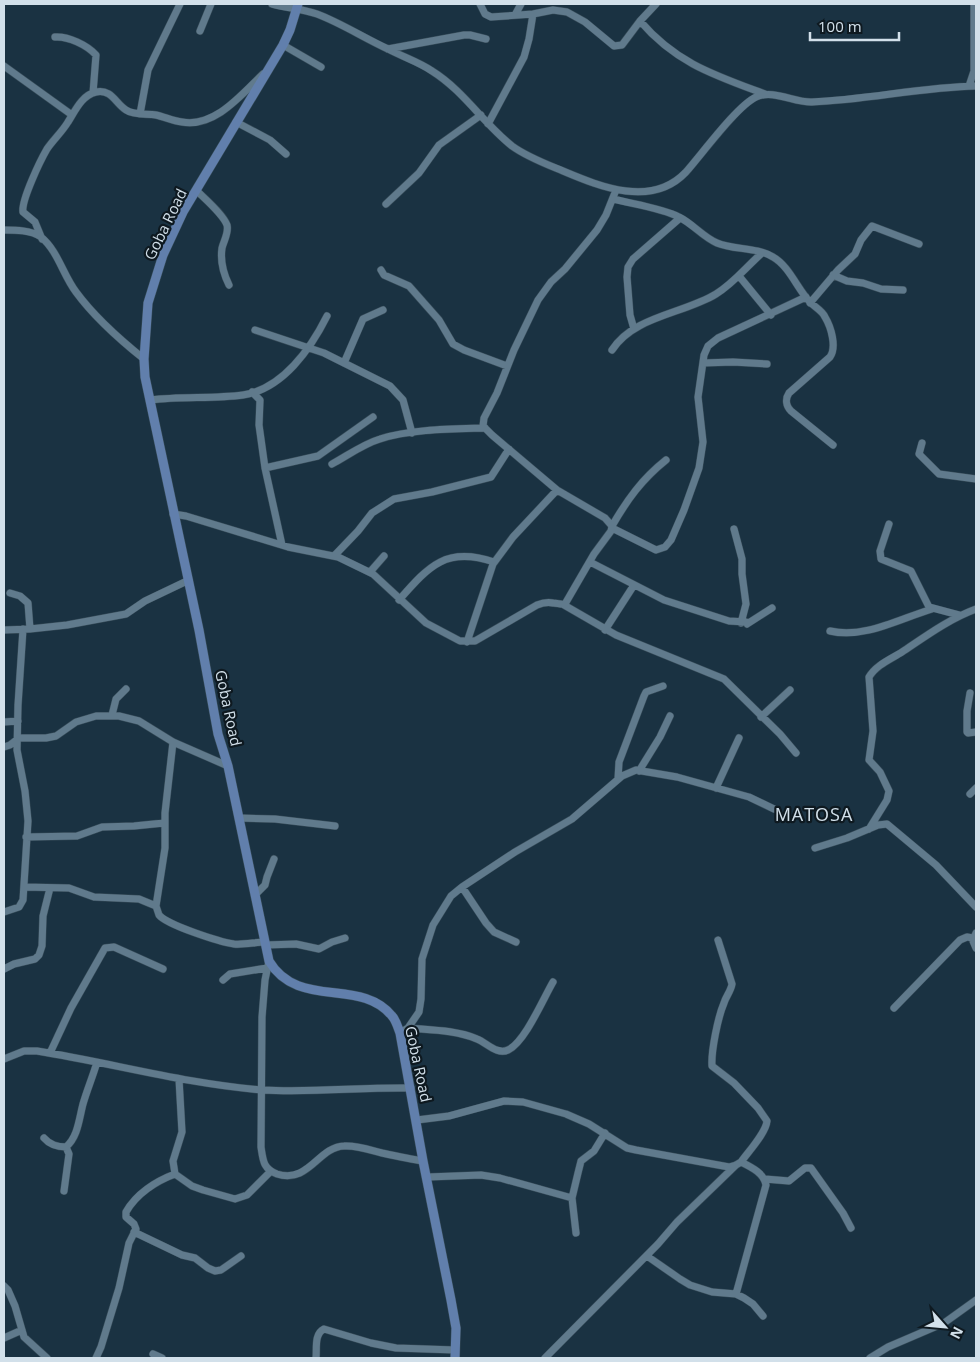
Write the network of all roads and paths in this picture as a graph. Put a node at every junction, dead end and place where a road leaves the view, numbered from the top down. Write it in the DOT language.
graph roads {
  1 [pos="180,4"];
  2 [pos="211,4"];
  3 [pos="272,4"];
  4 [pos="480,4"];
  5 [pos="521,4"];
  6 [pos="656,4"];
  7 [pos="974,4"];
  8 [pos="297,7"];
  9 [pos="533,14"];
  10 [pos="514,15"];
  11 [pos="640,21"];
  12 [pos="200,31"];
  13 [pos="55,37"];
  14 [pos="486,39"];
  15 [pos="283,45"];
  16 [pos="387,49"];
  17 [pos="4,66"];
  18 [pos="321,67"];
  19 [pos="266,71"];
  20 [pos="973,86"];
  21 [pos="93,93"];
  22 [pos="765,94"];
  23 [pos="140,114"];
  24 [pos="72,115"];
  25 [pos="481,115"];
  26 [pos="236,122"];
  27 [pos="488,124"];
  28 [pos="286,154"];
  29 [pos="196,190"];
  30 [pos="616,190"];
  31 [pos="613,199"];
  32 [pos="386,204"];
  33 [pos="680,218"];
  34 [pos="4,230"];
  35 [pos="42,239"];
  36 [pos="919,244"];
  37 [pos="762,253"];
  38 [pos="381,270"];
  39 [pos="739,276"];
  40 [pos="833,276"];
  41 [pos="229,285"];
  42 [pos="904,290"];
  43 [pos="808,300"];
  44 [pos="383,310"];
  45 [pos="771,315"];
  46 [pos="327,316"];
  47 [pos="634,329"];
  48 [pos="255,330"];
  49 [pos="309,348"];
  50 [pos="612,350"];
  51 [pos="144,359"];
  52 [pos="344,363"];
  53 [pos="703,363"];
  54 [pos="767,364"];
  55 [pos="507,366"];
  56 [pos="252,392"];
  57 [pos="151,400"];
  58 [pos="373,417"];
  59 [pos="485,428"];
  60 [pos="412,433"];
  61 [pos="922,442"];
  62 [pos="832,444"];
  63 [pos="509,449"];
  64 [pos="666,460"];
  65 [pos="332,464"];
  66 [pos="265,468"];
  67 [pos="976,479"];
  68 [pos="557,490"];
  69 [pos="173,514"];
  70 [pos="889,524"];
  71 [pos="612,527"];
  72 [pos="734,529"];
  73 [pos="282,546"];
  74 [pos="334,556"];
  75 [pos="384,556"];
  76 [pos="494,562"];
  77 [pos="590,562"];
  78 [pos="370,572"];
  79 [pos="189,580"];
  80 [pos="634,585"];
  81 [pos="10,593"];
  82 [pos="399,600"];
  83 [pos="564,605"];
  84 [pos="772,608"];
  85 [pos="932,609"];
  86 [pos="976,609"];
  87 [pos="959,615"];
  88 [pos="741,623"];
  89 [pos="27,629"];
  90 [pos="4,630"];
  91 [pos="605,630"];
  92 [pos="830,631"];
  93 [pos="467,642"];
  94 [pos="663,686"];
  95 [pos="126,689"];
  96 [pos="790,690"];
  97 [pos="970,693"];
  98 [pos="112,715"];
  99 [pos="670,716"];
  100 [pos="762,717"];
  101 [pos="4,722"];
  102 [pos="18,722"];
  103 [pos="976,732"];
  104 [pos="739,738"];
  105 [pos="18,739"];
  106 [pos="173,742"];
  107 [pos="4,747"];
  108 [pos="796,753"];
  109 [pos="228,766"];
  110 [pos="639,771"];
  111 [pos="618,779"];
  112 [pos="716,788"];
  113 [pos="774,808"];
  114 [pos="239,818"];
  115 [pos="164,823"];
  116 [pos="335,826"];
  117 [pos="869,829"];
  118 [pos="26,837"];
  119 [pos="815,848"];
  120 [pos="274,859"];
  121 [pos="24,887"];
  122 [pos="462,887"];
  123 [pos="50,888"];
  124 [pos="256,894"];
  125 [pos="156,906"];
  126 [pos="976,907"];
  127 [pos="4,912"];
  128 [pos="975,935"];
  129 [pos="345,938"];
  130 [pos="718,940"];
  131 [pos="516,942"];
  132 [pos="266,943"];
  133 [pos="976,948"];
  134 [pos="268,965"];
  135 [pos="4,969"];
  136 [pos="163,970"];
  137 [pos="223,980"];
  138 [pos="553,982"];
  139 [pos="894,1008"];
  140 [pos="404,1031"];
  141 [pos="50,1053"];
  142 [pos="4,1058"];
  143 [pos="98,1062"];
  144 [pos="179,1079"];
  145 [pos="411,1088"];
  146 [pos="261,1090"];
  147 [pos="417,1120"];
  148 [pos="605,1133"];
  149 [pos="44,1138"];
  150 [pos="66,1147"];
  151 [pos="424,1161"];
  152 [pos="739,1164"];
  153 [pos="271,1172"];
  154 [pos="175,1174"];
  155 [pos="428,1176"];
  156 [pos="764,1179"];
  157 [pos="64,1191"];
  158 [pos="572,1198"];
  159 [pos="851,1228"];
  160 [pos="134,1232"];
  161 [pos="576,1233"];
  162 [pos="241,1256"];
  163 [pos="647,1256"];
  164 [pos="4,1286"];
  165 [pos="736,1294"];
  166 [pos="976,1300"];
  167 [pos="763,1316"];
  168 [pos="22,1330"];
  169 [pos="4,1338"];
  170 [pos="153,1354"];
  171 [pos="455,1354"];
  172 [pos="47,1358"];
  173 [pos="96,1358"];
  174 [pos="162,1358"];
  175 [pos="316,1358"];
  176 [pos="545,1358"];
  177 [pos="870,1358"];
  1 -- 23 [label="street"];
  2 -- 12 [label="street"];
  3 -- 8 [label="street"];
  4 -- 10 [label="street"];
  5 -- 10 [label="street"];
  6 -- 11 [label="street"];
  7 -- 20 [label="street"];
  8 -- 15 [label="main road, Goba Road"];
  8 -- 16 [label="street"];
  9 -- 10 [label="street"];
  9 -- 11 [label="street"];
  9 -- 27 [label="street"];
  11 -- 22 [label="street"];
  13 -- 21 [label="street"];
  14 -- 16 [label="street"];
  15 -- 18 [label="street"];
  15 -- 19 [label="main road, Goba Road"];
  16 -- 25 [label="street"];
  17 -- 24 [label="street"];
  19 -- 23 [label="street"];
  19 -- 26 [label="main road, Goba Road"];
  20 -- 22 [label="street"];
  21 -- 23 [label="street"];
  21 -- 24 [label="street"];
  22 -- 30 [label="street"];
  24 -- 35 [label="street"];
  25 -- 27 [label="street"];
  25 -- 32 [label="street"];
  26 -- 28 [label="street"];
  26 -- 29 [label="main road, Goba Road"];
  27 -- 30 [label="street"];
  29 -- 41 [label="street"];
  29 -- 51 [label="main road, Goba Road"];
  30 -- 31 [label="street"];
  31 -- 33 [label="street"];
  31 -- 55 [label="street"];
  33 -- 37 [label="street"];
  33 -- 47 [label="street"];
  34 -- 35 [label="street"];
  35 -- 51 [label="street"];
  36 -- 40 [label="street"];
  37 -- 39 [label="street"];
  37 -- 43 [label="street"];
  38 -- 55 [label="street"];
  39 -- 45 [label="street"];
  39 -- 47 [label="street"];
  40 -- 42 [label="street"];
  40 -- 43 [label="street"];
  43 -- 45 [label="street"];
  43 -- 62 [label="street"];
  44 -- 52 [label="street"];
  45 -- 53 [label="street"];
  46 -- 49 [label="street"];
  47 -- 50 [label="street"];
  48 -- 49 [label="street"];
  49 -- 52 [label="street"];
  49 -- 56 [label="street"];
  51 -- 57 [label="main road, Goba Road"];
  52 -- 60 [label="street"];
  53 -- 54 [label="street"];
  53 -- 71 [label="street"];
  55 -- 59 [label="street"];
  56 -- 57 [label="street"];
  56 -- 66 [label="street"];
  57 -- 69 [label="main road, Goba Road"];
  58 -- 66 [label="street"];
  59 -- 60 [label="street"];
  59 -- 63 [label="street"];
  60 -- 65 [label="street"];
  61 -- 67 [label="street"];
  63 -- 68 [label="street"];
  63 -- 74 [label="street"];
  64 -- 71 [label="street"];
  66 -- 73 [label="street"];
  68 -- 71 [label="street"];
  68 -- 76 [label="street"];
  69 -- 73 [label="street"];
  69 -- 79 [label="main road, Goba Road"];
  70 -- 85 [label="street"];
  71 -- 77 [label="street"];
  72 -- 88 [label="street"];
  73 -- 74 [label="street"];
  74 -- 78 [label="street"];
  75 -- 78 [label="street"];
  76 -- 82 [label="street"];
  76 -- 93 [label="street"];
  77 -- 80 [label="street"];
  77 -- 83 [label="street"];
  78 -- 82 [label="street"];
  79 -- 89 [label="street"];
  79 -- 109 [label="main road, Goba Road"];
  80 -- 88 [label="street"];
  80 -- 91 [label="street"];
  81 -- 89 [label="street"];
  82 -- 93 [label="street"];
  83 -- 91 [label="street"];
  83 -- 93 [label="street"];
  84 -- 88 [label="street"];
  85 -- 87 [label="street"];
  85 -- 92 [label="street"];
  86 -- 87 [label="street"];
  87 -- 117 [label="street"];
  89 -- 90 [label="street"];
  89 -- 102 [label="street"];
  91 -- 100 [label="street"];
  94 -- 111 [label="street"];
  95 -- 98 [label="street"];
  96 -- 100 [label="street"];
  97 -- 103 [label="street"];
  98 -- 105 [label="street"];
  98 -- 106 [label="street"];
  99 -- 110 [label="street"];
  100 -- 108 [label="street"];
  101 -- 102 [label="street"];
  102 -- 105 [label="street"];
  104 -- 112 [label="street"];
  105 -- 107 [label="street"];
  105 -- 118 [label="street"];
  106 -- 109 [label="street"];
  106 -- 115 [label="street"];
  109 -- 114 [label="main road, Goba Road"];
  110 -- 111 [label="street"];
  110 -- 112 [label="street"];
  111 -- 122 [label="street"];
  112 -- 113 [label="street"];
  114 -- 116 [label="street"];
  114 -- 124 [label="main road, Goba Road"];
  115 -- 118 [label="street"];
  115 -- 125 [label="street"];
  117 -- 119 [label="street"];
  117 -- 126 [label="street"];
  118 -- 121 [label="street"];
  120 -- 124 [label="street"];
  121 -- 123 [label="street"];
  121 -- 127 [label="street"];
  122 -- 131 [label="street"];
  122 -- 140 [label="street"];
  123 -- 125 [label="street"];
  123 -- 135 [label="street"];
  124 -- 132 [label="main road, Goba Road"];
  125 -- 132 [label="street"];
  128 -- 133 [label="street"];
  128 -- 139 [label="street"];
  129 -- 132 [label="street"];
  130 -- 152 [label="street"];
  132 -- 134 [label="main road, Goba Road"];
  134 -- 137 [label="street"];
  134 -- 140 [label="main road, Goba Road"];
  134 -- 146 [label="street"];
  136 -- 141 [label="street"];
  138 -- 140 [label="street"];
  140 -- 145 [label="main road, Goba Road"];
  141 -- 142 [label="street"];
  141 -- 143 [label="street"];
  143 -- 144 [label="street"];
  143 -- 150 [label="street"];
  144 -- 146 [label="street"];
  144 -- 154 [label="street"];
  145 -- 146 [label="street"];
  145 -- 147 [label="main road, Goba Road"];
  146 -- 153 [label="street"];
  147 -- 148 [label="street"];
  147 -- 151 [label="main road, Goba Road"];
  148 -- 152 [label="street"];
  148 -- 158 [label="street"];
  149 -- 150 [label="street"];
  150 -- 157 [label="street"];
  151 -- 153 [label="street"];
  151 -- 155 [label="main road, Goba Road"];
  152 -- 156 [label="street"];
  152 -- 163 [label="street"];
  153 -- 154 [label="street"];
  154 -- 160 [label="street"];
  155 -- 158 [label="street"];
  155 -- 171 [label="main road, Goba Road"];
  156 -- 159 [label="street"];
  156 -- 165 [label="street"];
  158 -- 161 [label="street"];
  160 -- 162 [label="street"];
  160 -- 173 [label="street"];
  163 -- 165 [label="street"];
  163 -- 176 [label="street"];
  164 -- 168 [label="street"];
  165 -- 167 [label="street"];
  166 -- 177 [label="street"];
  168 -- 169 [label="street"];
  168 -- 172 [label="street"];
  170 -- 174 [label="street"];
  171 -- 175 [label="street"];
}
